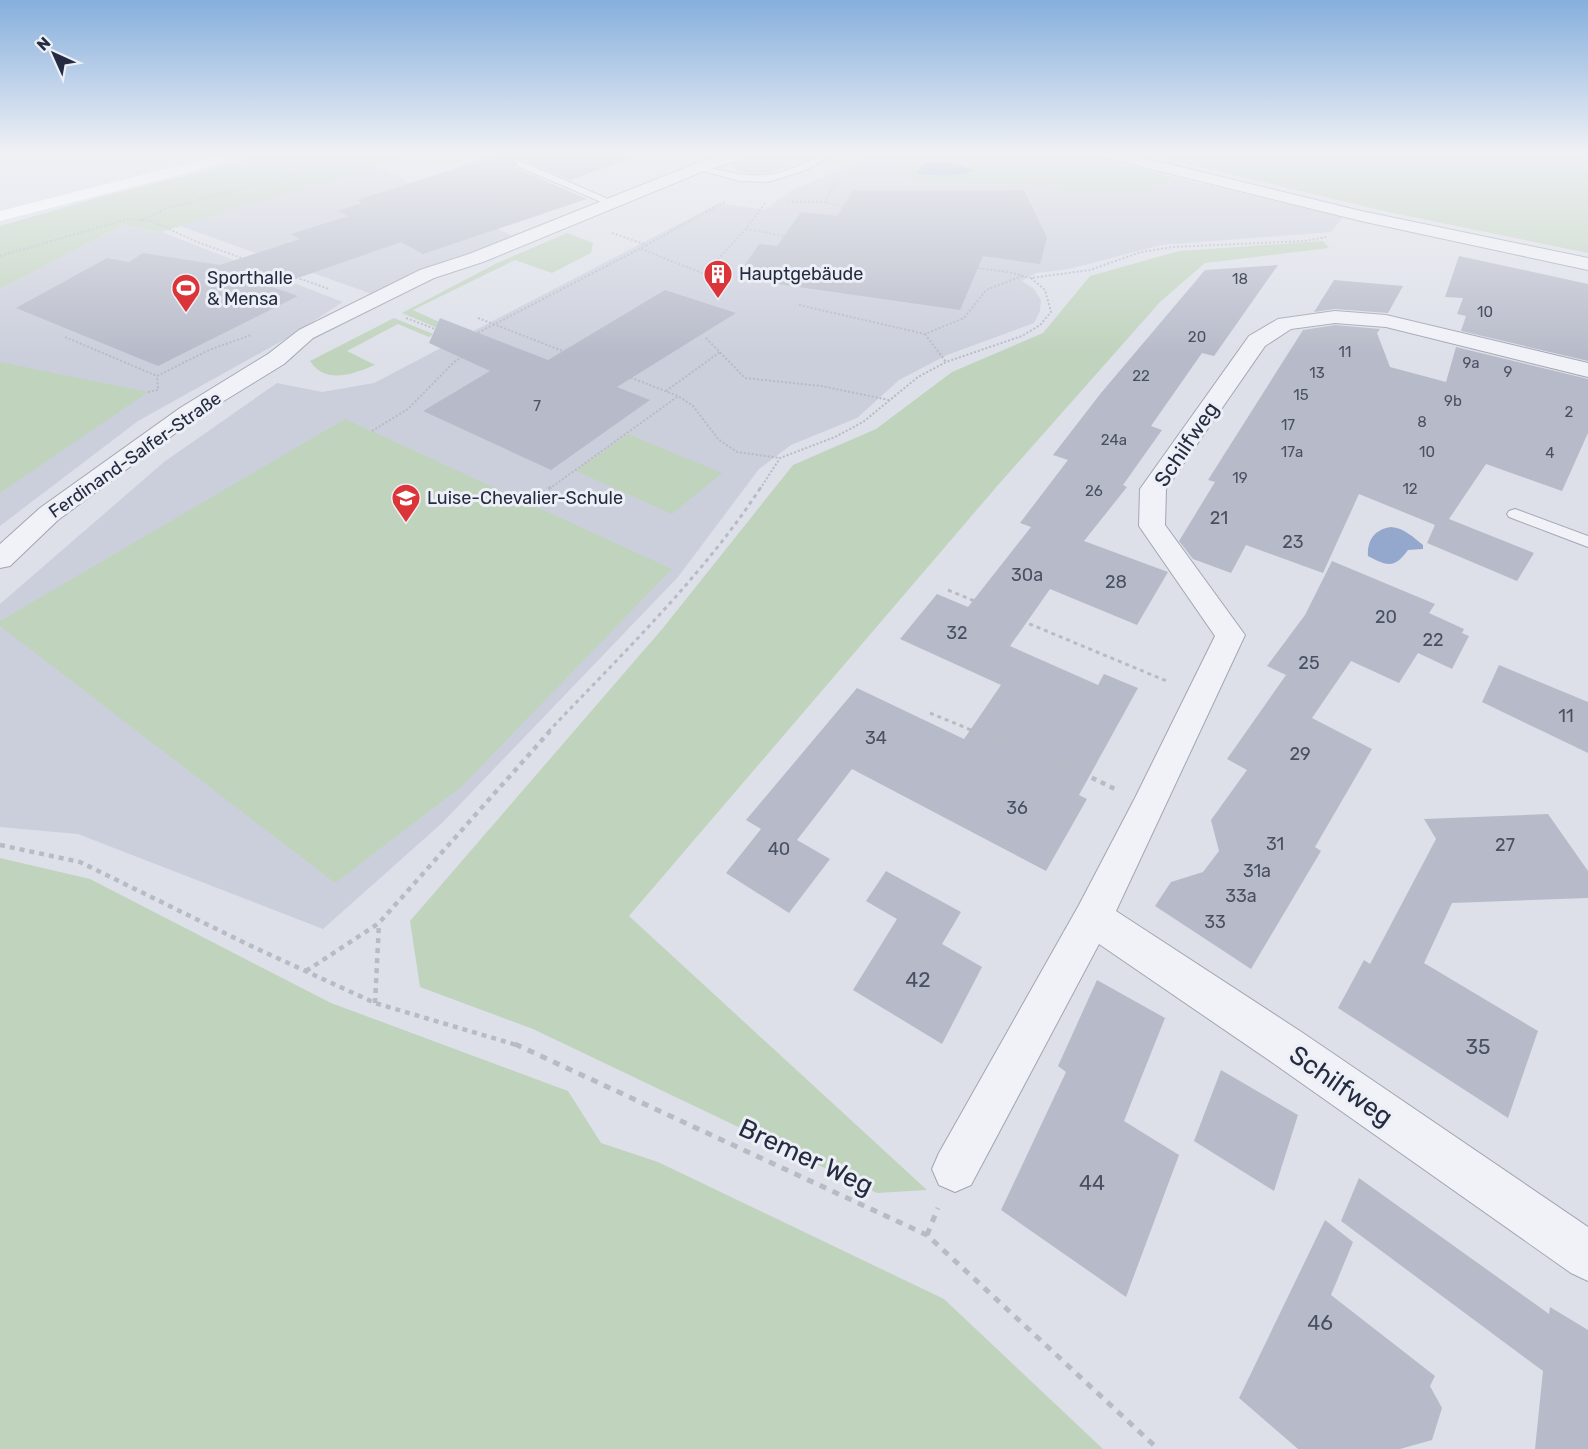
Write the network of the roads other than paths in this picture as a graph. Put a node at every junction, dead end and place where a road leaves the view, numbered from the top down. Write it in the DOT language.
graph roads {
  1 [pos="568,220"];
  2 [pos="1378,220"];
  3 [pos="476,258"];
  4 [pos="1588,264"];
  5 [pos="276,359"];
  6 [pos="1588,370"];
  7 [pos="1515,514"];
  8 [pos="1588,542"];
  9 [pos="0,559"];
  10 [pos="1093,918"];
  11 [pos="955,1169"];
  12 [pos="1588,1256"];
  1 -- 3 [label="street, Ferdinand-Salfer-Straße"];
  2 -- 4 [label="street"];
  3 -- 5 [label="street, Ferdinand-Salfer-Straße"];
  3 -- 5 [label="street, Ferdinand-Salfer-Straße"];
  5 -- 9 [label="street, Ferdinand-Salfer-Straße"];
  6 -- 10 [label="street, Schilfweg"];
  7 -- 8 [label="lane"];
  10 -- 11 [label="street, Schilfweg"];
  10 -- 12 [label="street, Schilfweg"];
}
